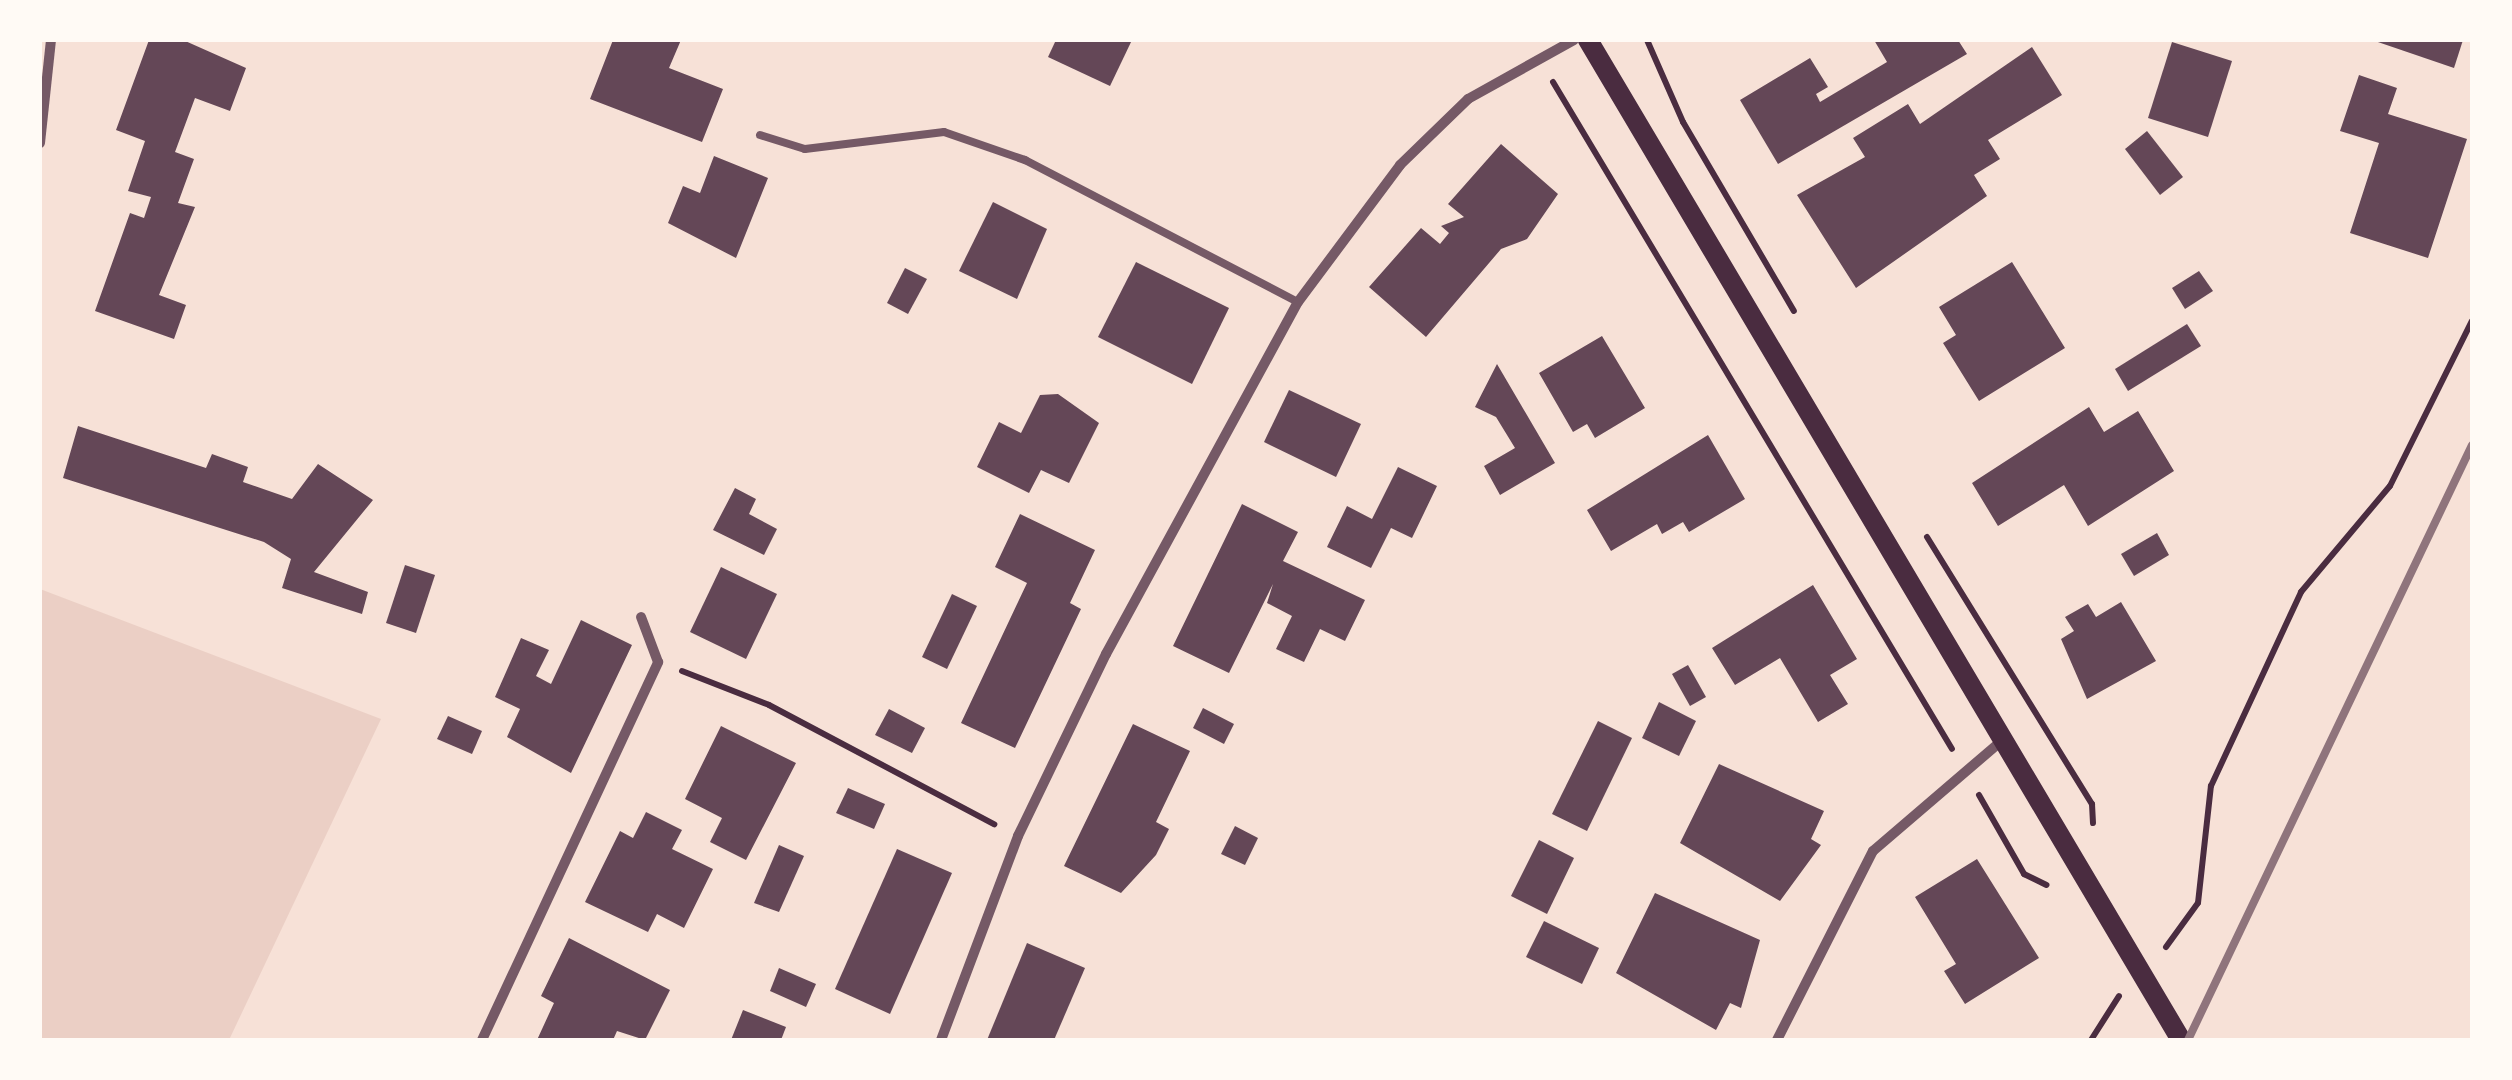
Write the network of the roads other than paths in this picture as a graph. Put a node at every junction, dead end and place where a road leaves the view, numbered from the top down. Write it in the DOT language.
graph roads {
  1 [pos="51,40"];
  2 [pos="1574,40"];
  3 [pos="1588,40"];
  4 [pos="760,135"];
  5 [pos="40,142"];
  6 [pos="1298,302"];
  7 [pos="642,617"];
  8 [pos="2000,743"];
  9 [pos="482,1040"];
  10 [pos="941,1040"];
  11 [pos="1777,1040"];
  12 [pos="2182,1040"];
  1 -- 5 [label="street"];
  2 -- 6 [label="street"];
  3 -- 8 [label="main road"];
  4 -- 6 [label="lane"];
  6 -- 10 [label="street"];
  7 -- 9 [label="street"];
  8 -- 11 [label="street"];
  8 -- 12 [label="main road"];
}
